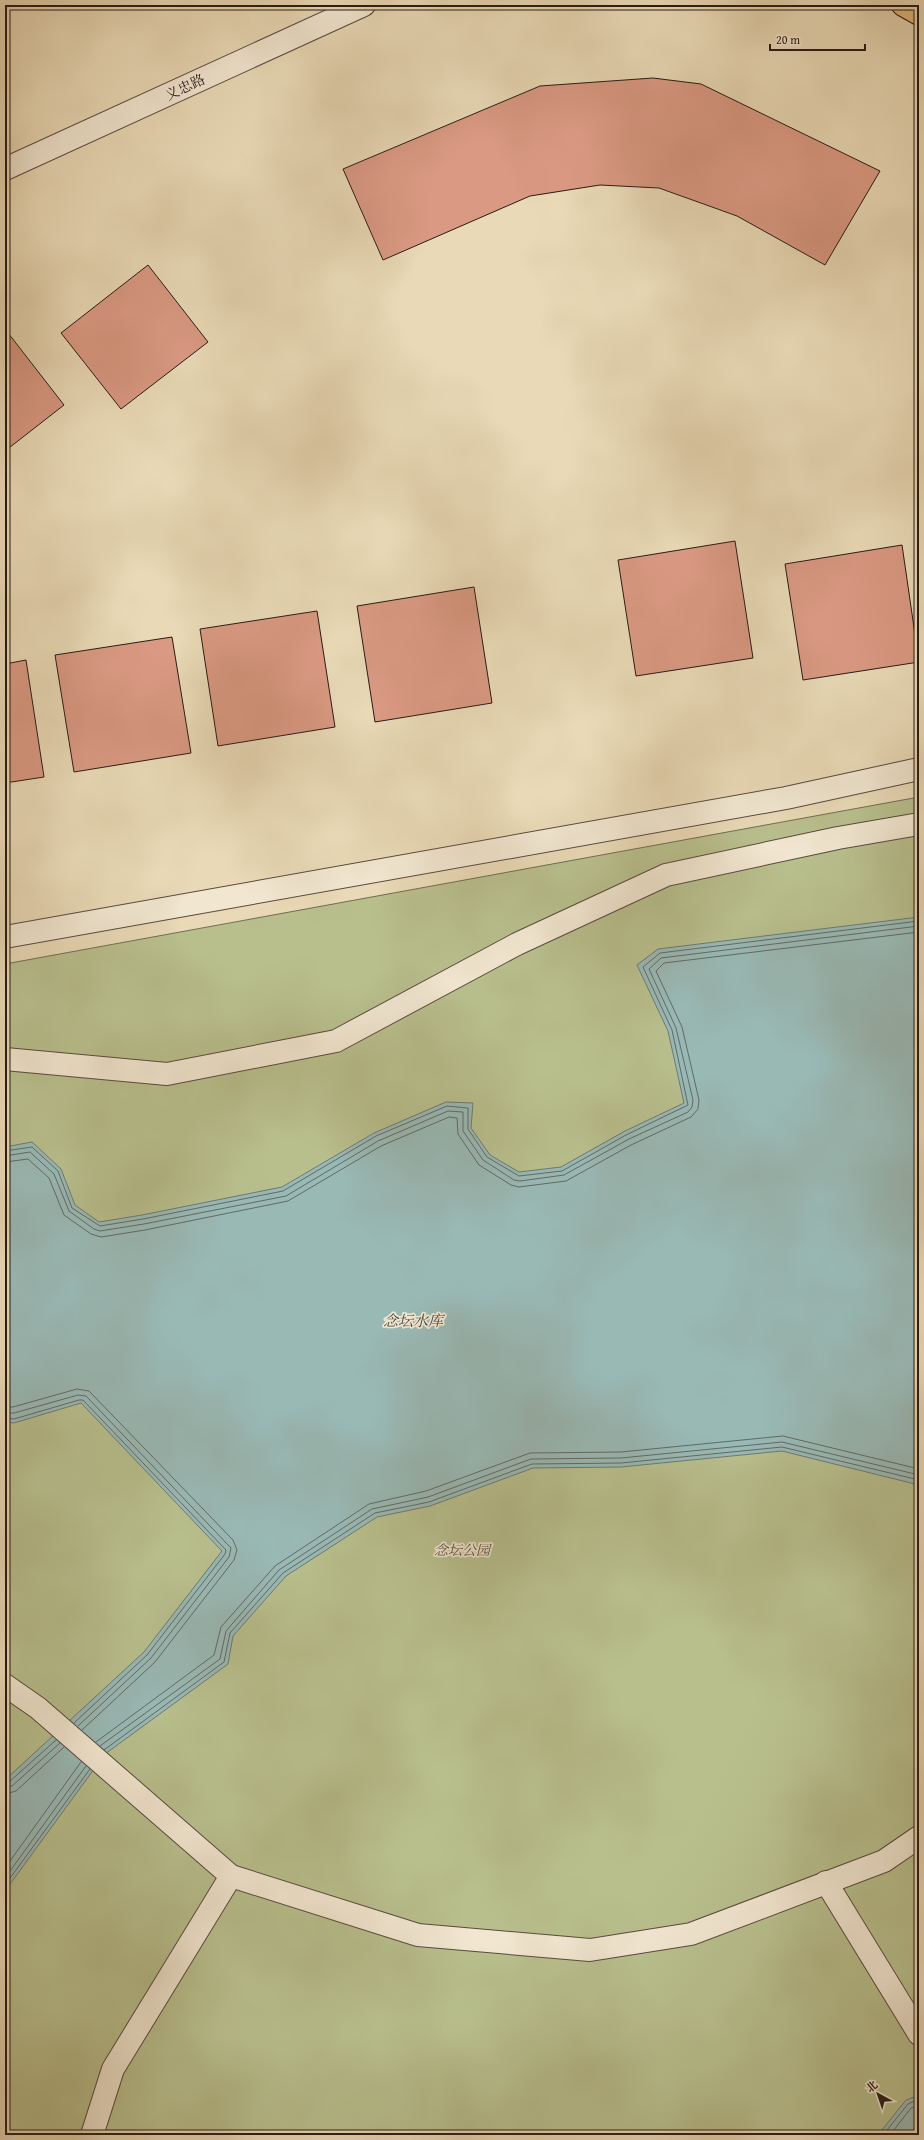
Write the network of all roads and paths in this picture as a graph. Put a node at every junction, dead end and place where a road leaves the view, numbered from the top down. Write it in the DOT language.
graph roads {
  1 [pos="364,5"];
  2 [pos="903,5"];
  3 [pos="919,14"];
  4 [pos="5,169"];
  5 [pos="919,769"];
  6 [pos="919,824"];
  7 [pos="5,937"];
  8 [pos="5,1059"];
  9 [pos="5,1685"];
  10 [pos="919,1837"];
  11 [pos="231,1876"];
  12 [pos="826,1882"];
  13 [pos="918,2032"];
  14 [pos="92,2135"];
  1 -- 4 [label="street, 义忠路"];
  2 -- 3 [label="main road"];
  5 -- 7 [label="street"];
  6 -- 8 [label="street"];
  9 -- 11 [label="street"];
  10 -- 12 [label="street"];
  11 -- 12 [label="street"];
  11 -- 14 [label="street"];
  12 -- 13 [label="street"];
}
